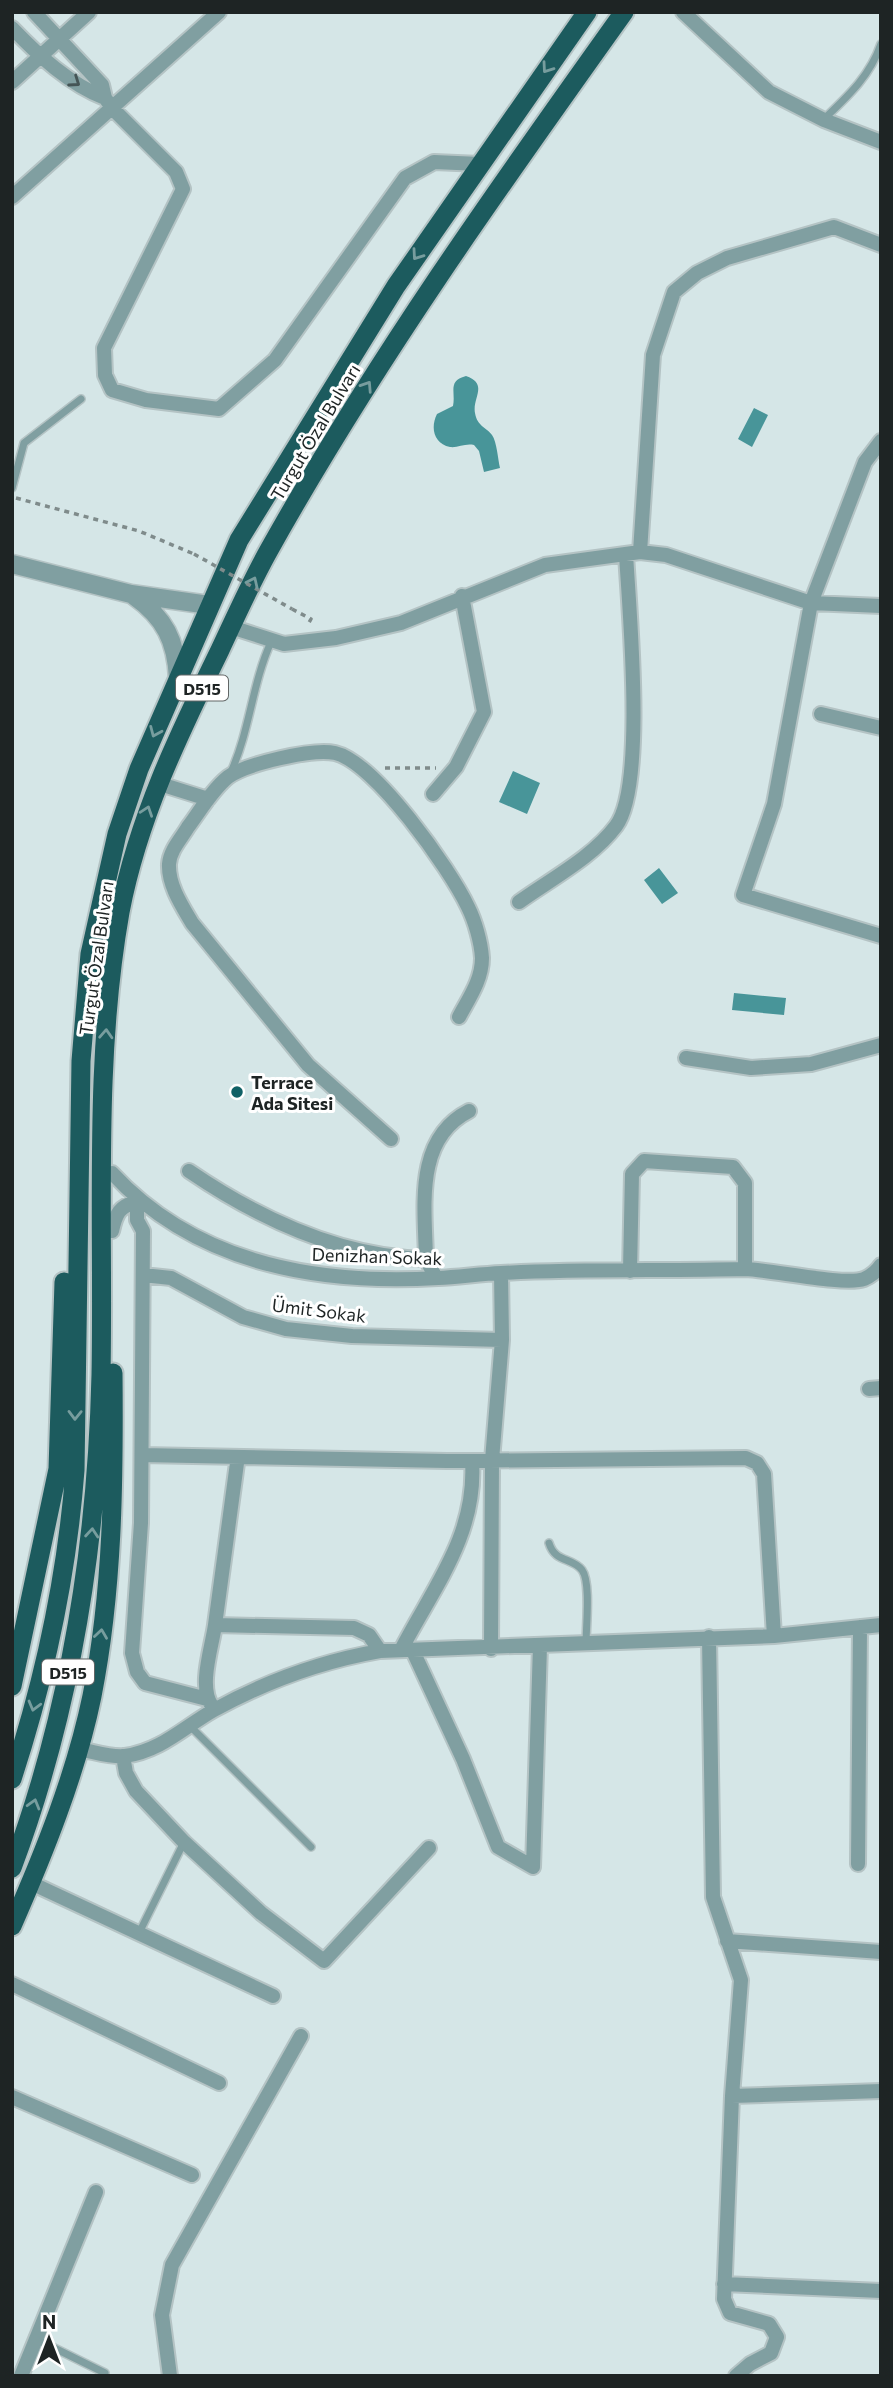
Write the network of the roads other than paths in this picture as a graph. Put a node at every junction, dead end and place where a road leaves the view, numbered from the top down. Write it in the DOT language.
graph roads {
  1 [pos="34,12"];
  2 [pos="89,12"];
  3 [pos="219,12"];
  4 [pos="587,12"];
  5 [pos="624,12"];
  6 [pos="683,12"];
  7 [pos="12,28"];
  8 [pos="61,37"];
  9 [pos="881,44"];
  10 [pos="40,58"];
  11 [pos="12,82"];
  12 [pos="109,104"];
  13 [pos="824,120"];
  14 [pos="881,142"];
  15 [pos="480,164"];
  16 [pos="12,197"];
  17 [pos="881,245"];
  18 [pos="81,399"];
  19 [pos="881,442"];
  20 [pos="12,488"];
  21 [pos="633,553"];
  22 [pos="12,564"];
  23 [pos="131,594"];
  24 [pos="462,596"];
  25 [pos="811,603"];
  26 [pos="209,605"];
  27 [pos="881,606"];
  28 [pos="231,627"];
  29 [pos="271,642"];
  30 [pos="178,678"];
  31 [pos="821,714"];
  32 [pos="881,728"];
  33 [pos="229,776"];
  34 [pos="157,783"];
  35 [pos="433,794"];
  36 [pos="208,799"];
  37 [pos="519,902"];
  38 [pos="881,936"];
  39 [pos="90,954"];
  40 [pos="459,1017"];
  41 [pos="881,1045"];
  42 [pos="686,1058"];
  43 [pos="104,1065"];
  44 [pos="469,1111"];
  45 [pos="391,1139"];
  46 [pos="189,1171"];
  47 [pos="111,1174"];
  48 [pos="137,1201"];
  49 [pos="113,1231"];
  50 [pos="426,1259"];
  51 [pos="881,1265"];
  52 [pos="745,1269"];
  53 [pos="630,1271"];
  54 [pos="501,1273"];
  55 [pos="143,1275"];
  56 [pos="436,1278"];
  57 [pos="863,1280"];
  58 [pos="881,1280"];
  59 [pos="502,1340"];
  60 [pos="142,1455"];
  61 [pos="492,1460"];
  62 [pos="472,1461"];
  63 [pos="237,1463"];
  64 [pos="549,1543"];
  65 [pos="215,1625"];
  66 [pos="881,1625"];
  67 [pos="860,1627"];
  68 [pos="774,1636"];
  69 [pos="709,1637"];
  70 [pos="586,1644"];
  71 [pos="18,1645"];
  72 [pos="540,1646"];
  73 [pos="491,1648"];
  74 [pos="380,1651"];
  75 [pos="407,1651"];
  76 [pos="12,1686"];
  77 [pos="211,1705"];
  78 [pos="190,1726"];
  79 [pos="78,1749"];
  80 [pos="123,1756"];
  81 [pos="12,1779"];
  82 [pos="184,1842"];
  83 [pos="311,1847"];
  84 [pos="429,1848"];
  85 [pos="858,1864"];
  86 [pos="12,1868"];
  87 [pos="31,1883"];
  88 [pos="12,1926"];
  89 [pos="138,1933"];
  90 [pos="727,1941"];
  91 [pos="881,1952"];
  92 [pos="12,1984"];
  93 [pos="272,1996"];
  94 [pos="301,2036"];
  95 [pos="219,2083"];
  96 [pos="881,2091"];
  97 [pos="732,2095"];
  98 [pos="12,2097"];
  99 [pos="192,2175"];
  100 [pos="96,2192"];
  101 [pos="724,2284"];
  102 [pos="881,2291"];
  103 [pos="35,2338"];
  104 [pos="105,2373"];
  105 [pos="21,2376"];
  106 [pos="170,2376"];
  107 [pos="736,2376"];
  1 -- 8 [label="street"];
  2 -- 8 [label="street"];
  3 -- 12 [label="street"];
  4 -- 15 [label="highway, Turgut Özal Bulvarı / D515, one-way"];
  28 -- 5 [label="highway, Turgut Özal Bulvarı / D515, one-way"];
  6 -- 13 [label="street"];
  7 -- 10 [label="street"];
  8 -- 10 [label="street"];
  8 -- 12 [label="street"];
  9 -- 13 [label="lane"];
  10 -- 11 [label="street"];
  10 -- 12 [label="street, one-way"];
  12 -- 15 [label="street"];
  12 -- 16 [label="street"];
  13 -- 14 [label="street"];
  15 -- 26 [label="highway, Turgut Özal Bulvarı / D515, one-way"];
  17 -- 21 [label="street"];
  18 -- 20 [label="lane"];
  19 -- 25 [label="street"];
  21 -- 24 [label="street"];
  21 -- 25 [label="street"];
  21 -- 37 [label="street"];
  22 -- 23 [label="street"];
  23 -- 26 [label="street"];
  23 -- 30 [label="street"];
  24 -- 29 [label="street"];
  24 -- 35 [label="street"];
  25 -- 27 [label="street"];
  25 -- 38 [label="street"];
  26 -- 30 [label="highway, Turgut Özal Bulvarı / D515"];
  28 -- 29 [label="street"];
  28 -- 34 [label="highway, Turgut Özal Bulvarı / D515"];
  29 -- 33 [label="lane"];
  30 -- 39 [label="highway, Turgut Özal Bulvarı / D515, one-way"];
  31 -- 32 [label="street"];
  33 -- 36 [label="street"];
  33 -- 40 [label="street"];
  34 -- 36 [label="street"];
  43 -- 34 [label="highway, Turgut Özal Bulvarı / D515, one-way"];
  36 -- 45 [label="street"];
  39 -- 71 [label="highway"];
  39 -- 81 [label="highway, Turgut Özal Bulvarı / D515, one-way"];
  41 -- 42 [label="street"];
  43 -- 47 [label="highway"];
  86 -- 43 [label="highway, Turgut Özal Bulvarı / D515, one-way"];
  44 -- 50 [label="street"];
  46 -- 50 [label="street"];
  47 -- 48 [label="street, Denizhan Sokak"];
  47 -- 49 [label="highway"];
  48 -- 49 [label="street"];
  48 -- 55 [label="street"];
  48 -- 56 [label="street, Denizhan Sokak"];
  79 -- 49 [label="highway, one-way"];
  50 -- 56 [label="street"];
  51 -- 57 [label="street"];
  52 -- 53 [label="street, Denizhan Sokak"];
  52 -- 53 [label="street"];
  52 -- 57 [label="street, Denizhan Sokak"];
  53 -- 54 [label="street, Denizhan Sokak"];
  54 -- 56 [label="street, Denizhan Sokak"];
  54 -- 59 [label="street"];
  55 -- 59 [label="street, Ümit Sokak"];
  55 -- 60 [label="street"];
  57 -- 58 [label="street, Denizhan Sokak"];
  59 -- 61 [label="street"];
  60 -- 62 [label="street"];
  60 -- 77 [label="street"];
  61 -- 62 [label="street"];
  61 -- 68 [label="street"];
  61 -- 73 [label="street"];
  62 -- 75 [label="street"];
  63 -- 65 [label="street"];
  64 -- 70 [label="lane"];
  65 -- 74 [label="street"];
  65 -- 77 [label="street"];
  66 -- 67 [label="street"];
  67 -- 68 [label="street"];
  67 -- 85 [label="street"];
  68 -- 69 [label="street"];
  69 -- 70 [label="street"];
  69 -- 90 [label="street"];
  70 -- 72 [label="street"];
  71 -- 76 [label="highway"];
  72 -- 73 [label="street"];
  72 -- 75 [label="street"];
  73 -- 75 [label="street"];
  74 -- 75 [label="street"];
  74 -- 77 [label="street"];
  77 -- 78 [label="street"];
  78 -- 80 [label="street"];
  78 -- 83 [label="lane"];
  79 -- 80 [label="street"];
  79 -- 87 [label="highway"];
  80 -- 82 [label="street"];
  82 -- 84 [label="street"];
  82 -- 89 [label="lane"];
  87 -- 88 [label="highway"];
  87 -- 89 [label="street"];
  89 -- 93 [label="street"];
  90 -- 91 [label="street"];
  90 -- 97 [label="street"];
  92 -- 95 [label="street"];
  94 -- 106 [label="street"];
  96 -- 97 [label="street"];
  97 -- 101 [label="street"];
  98 -- 99 [label="street"];
  100 -- 103 [label="street"];
  101 -- 102 [label="street"];
  101 -- 107 [label="street"];
  103 -- 104 [label="lane"];
  103 -- 105 [label="street"];
}
